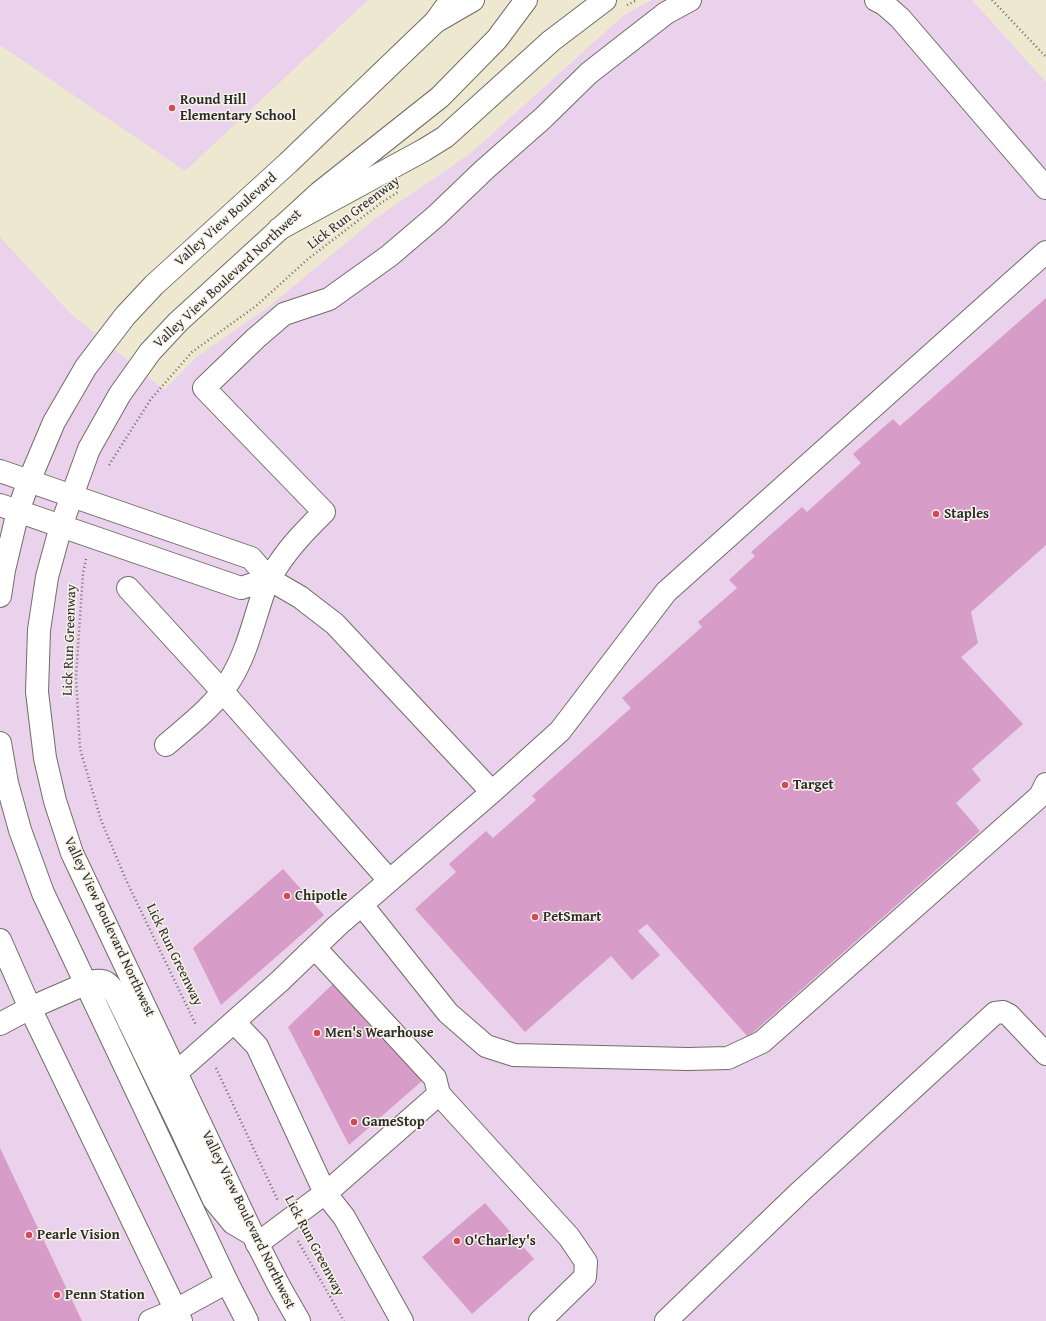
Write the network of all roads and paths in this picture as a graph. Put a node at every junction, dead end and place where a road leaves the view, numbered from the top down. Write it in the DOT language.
graph roads {
  1 [pos="451,0"];
  2 [pos="473,0"];
  3 [pos="526,0"];
  4 [pos="638,0"];
  5 [pos="690,0"];
  6 [pos="876,0"];
  7 [pos="992,0"];
  8 [pos="613,4"];
  9 [pos="435,22"];
  10 [pos="1046,57"];
  11 [pos="1046,188"];
  12 [pos="400,190"];
  13 [pos="279,229"];
  14 [pos="1046,252"];
  15 [pos="108,466"];
  16 [pos="0,471"];
  17 [pos="29,481"];
  18 [pos="71,496"];
  19 [pos="9,508"];
  20 [pos="61,526"];
  21 [pos="83,573"];
  22 [pos="269,579"];
  23 [pos="128,588"];
  24 [pos="0,596"];
  25 [pos="223,692"];
  26 [pos="0,743"];
  27 [pos="166,745"];
  28 [pos="1046,784"];
  29 [pos="492,792"];
  30 [pos="389,880"];
  31 [pos="362,905"];
  32 [pos="0,940"];
  33 [pos="315,948"];
  34 [pos="86,984"];
  35 [pos="30,1008"];
  36 [pos="234,1022"];
  37 [pos="0,1024"];
  38 [pos="206,1047"];
  39 [pos="1046,1054"];
  40 [pos="176,1073"];
  41 [pos="439,1094"];
  42 [pos="325,1193"];
  43 [pos="288,1222"];
  44 [pos="255,1239"];
  45 [pos="227,1282"];
  46 [pos="178,1316"];
  47 [pos="150,1321"];
  48 [pos="247,1321"];
  49 [pos="262,1321"];
  50 [pos="299,1321"];
  51 [pos="344,1321"];
  52 [pos="402,1321"];
  53 [pos="540,1321"];
  54 [pos="666,1321"];
  1 -- 9 [label="main road"];
  2 -- 9 [label="main road, Valley View Boulevard"];
  3 -- 13 [label="main road, Valley View Boulevard Northwest"];
  4 -- 8 [label="path"];
  5 -- 22 [label="main road"];
  6 -- 11 [label="main road"];
  7 -- 10 [label="path"];
  8 -- 13 [label="main road"];
  9 -- 17 [label="main road, Valley View Boulevard"];
  12 -- 15 [label="path, Lick Run Greenway"];
  13 -- 18 [label="main road, Valley View Boulevard Northwest"];
  14 -- 29 [label="main road"];
  16 -- 17 [label="main road"];
  17 -- 18 [label="main road"];
  17 -- 19 [label="main road"];
  18 -- 20 [label="main road, Valley View Boulevard Northwest"];
  18 -- 22 [label="main road"];
  19 -- 20 [label="main road"];
  19 -- 24 [label="main road"];
  20 -- 22 [label="main road"];
  20 -- 40 [label="main road, Valley View Boulevard Northwest"];
  21 -- 38 [label="path, Lick Run Greenway"];
  22 -- 25 [label="main road"];
  22 -- 29 [label="main road"];
  23 -- 25 [label="main road"];
  25 -- 27 [label="main road"];
  25 -- 30 [label="main road"];
  26 -- 34 [label="main road"];
  28 -- 31 [label="main road"];
  29 -- 30 [label="main road"];
  30 -- 31 [label="main road"];
  31 -- 33 [label="main road"];
  32 -- 35 [label="main road"];
  33 -- 36 [label="main road"];
  33 -- 41 [label="main road"];
  34 -- 35 [label="main road"];
  34 -- 44 [label="main road"];
  34 -- 45 [label="main road"];
  35 -- 37 [label="main road"];
  35 -- 46 [label="main road"];
  36 -- 38 [label="main road"];
  36 -- 42 [label="main road"];
  38 -- 40 [label="main road"];
  38 -- 43 [label="path, Lick Run Greenway"];
  39 -- 54 [label="main road"];
  40 -- 44 [label="main road, Valley View Boulevard Northwest"];
  41 -- 42 [label="main road"];
  41 -- 53 [label="main road"];
  42 -- 43 [label="main road"];
  42 -- 52 [label="main road"];
  43 -- 44 [label="main road"];
  43 -- 51 [label="path, Lick Run Greenway"];
  44 -- 50 [label="main road, Valley View Boulevard Northwest"];
  45 -- 46 [label="main road"];
  45 -- 48 [label="main road"];
  45 -- 49 [label="main road"];
  46 -- 47 [label="main road"];
}
